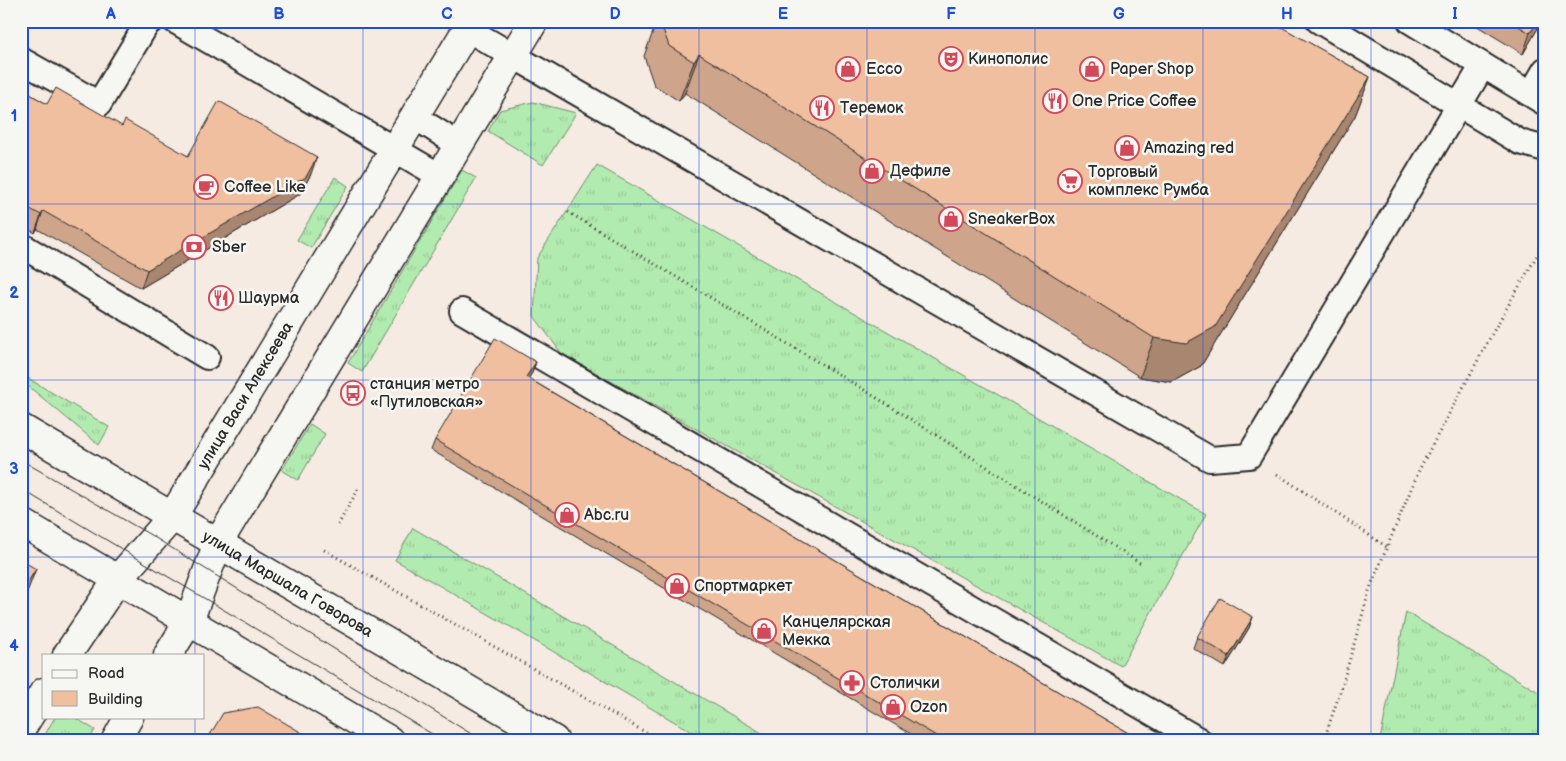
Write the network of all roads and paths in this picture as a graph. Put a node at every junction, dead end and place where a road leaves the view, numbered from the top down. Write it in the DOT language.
graph roads {
  1 [pos="151,21"];
  2 [pos="175,21"];
  3 [pos="534,21"];
  4 [pos="1319,21"];
  5 [pos="1410,21"];
  6 [pos="470,25"];
  7 [pos="512,57"];
  8 [pos="21,60"];
  9 [pos="1483,65"];
  10 [pos="1545,70"];
  11 [pos="1538,98"];
  12 [pos="1459,105"];
  13 [pos="414,118"];
  14 [pos="459,145"];
  15 [pos="395,149"];
  16 [pos="1545,149"];
  17 [pos="440,176"];
  18 [pos="568,212"];
  19 [pos="1545,237"];
  20 [pos="21,245"];
  21 [pos="462,310"];
  22 [pos="207,357"];
  23 [pos="21,428"];
  24 [pos="1249,456"];
  25 [pos="360,486"];
  26 [pos="172,517"];
  27 [pos="21,522"];
  28 [pos="338,525"];
  29 [pos="218,543"];
  30 [pos="1387,547"];
  31 [pos="324,550"];
  32 [pos="1140,563"];
  33 [pos="118,579"];
  34 [pos="188,621"];
  35 [pos="68,654"];
  36 [pos="169,654"];
  37 [pos="42,695"];
  38 [pos="129,718"];
  39 [pos="21,729"];
  40 [pos="116,740"];
  41 [pos="389,740"];
  42 [pos="554,740"];
  43 [pos="660,740"];
  44 [pos="1199,740"];
  45 [pos="1324,740"];
  1 -- 8 [label="lane"];
  2 -- 15 [label="lane"];
  3 -- 7 [label="street"];
  4 -- 12 [label="lane"];
  5 -- 9 [label="lane"];
  6 -- 7 [label="lane"];
  6 -- 13 [label="street, улица Васи Алексеева"];
  7 -- 14 [label="street"];
  7 -- 24 [label="lane"];
  9 -- 11 [label="lane"];
  9 -- 12 [label="lane"];
  10 -- 11 [label="lane"];
  12 -- 16 [label="lane"];
  12 -- 24 [label="lane"];
  13 -- 14 [label="lane"];
  13 -- 15 [label="street, улица Васи Алексеева"];
  14 -- 17 [label="street"];
  15 -- 17 [label="lane"];
  15 -- 26 [label="street, улица Васи Алексеева"];
  17 -- 29 [label="street"];
  18 -- 32 [label="path"];
  19 -- 30 [label="path"];
  20 -- 22 [label="lane"];
  21 -- 44 [label="lane"];
  23 -- 26 [label="street, улица Маршала Говорова"];
  24 -- 30 [label="path"];
  25 -- 28 [label="path"];
  26 -- 29 [label="street, улица Маршала Говорова"];
  26 -- 33 [label="street, улица Васи Алексеева"];
  27 -- 33 [label="street"];
  29 -- 34 [label="street"];
  29 -- 42 [label="street, улица Маршала Говорова"];
  30 -- 45 [label="path"];
  31 -- 43 [label="path"];
  33 -- 34 [label="street"];
  33 -- 35 [label="street, улица Васи Алексеева"];
  34 -- 36 [label="street"];
  34 -- 41 [label="street"];
  37 -- 39 [label="street"];
  38 -- 40 [label="street"];
}
